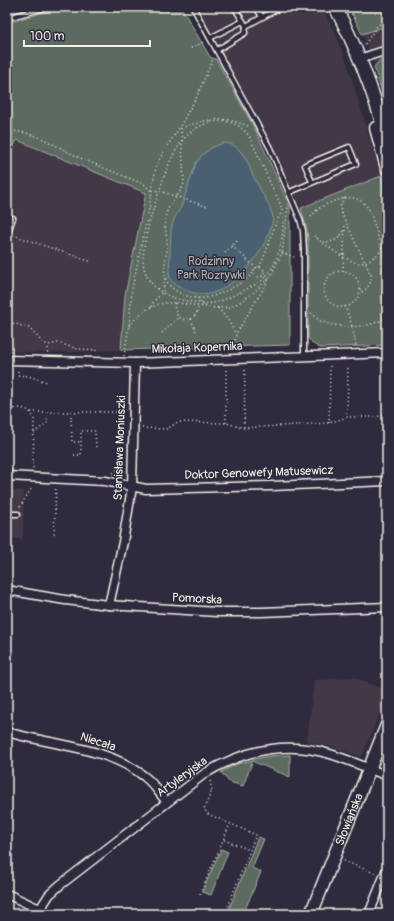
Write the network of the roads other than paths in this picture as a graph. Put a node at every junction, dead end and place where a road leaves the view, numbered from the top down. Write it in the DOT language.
graph roads {
  1 [pos="48,7"];
  2 [pos="193,7"];
  3 [pos="234,7"];
  4 [pos="256,7"];
  5 [pos="281,7"];
  6 [pos="335,7"];
  7 [pos="7,18"];
  8 [pos="262,18"];
  9 [pos="243,21"];
  10 [pos="246,26"];
  11 [pos="210,38"];
  12 [pos="217,50"];
  13 [pos="387,50"];
  14 [pos="359,59"];
  15 [pos="387,139"];
  16 [pos="387,168"];
  17 [pos="312,182"];
  18 [pos="290,192"];
  19 [pos="13,218"];
  20 [pos="7,234"];
  21 [pos="387,353"];
  22 [pos="304,356"];
  23 [pos="7,360"];
  24 [pos="135,363"];
  25 [pos="7,476"];
  26 [pos="387,481"];
  27 [pos="132,487"];
  28 [pos="7,514"];
  29 [pos="18,514"];
  30 [pos="7,590"];
  31 [pos="109,605"];
  32 [pos="387,607"];
  33 [pos="387,725"];
  34 [pos="7,732"];
  35 [pos="369,769"];
  36 [pos="387,776"];
  37 [pos="167,802"];
  38 [pos="387,870"];
  39 [pos="7,894"];
  40 [pos="39,912"];
  41 [pos="50,914"];
  42 [pos="311,914"];
  43 [pos="369,914"];
  1 -- 7 [label="lane"];
  2 -- 11 [label="lane"];
  3 -- 9 [label="lane"];
  4 -- 8 [label="lane"];
  5 -- 8 [label="lane"];
  6 -- 14 [label="street"];
  8 -- 10 [label="lane"];
  9 -- 10 [label="lane"];
  9 -- 11 [label="lane"];
  10 -- 12 [label="lane"];
  11 -- 12 [label="lane"];
  12 -- 18 [label="lane"];
  13 -- 14 [label="street"];
  14 -- 15 [label="street"];
  14 -- 16 [label="street"];
  17 -- 17 [label="lane"];
  17 -- 18 [label="lane"];
  18 -- 22 [label="lane"];
  19 -- 20 [label="lane"];
  21 -- 22 [label="street, Mikołaja Kopernika"];
  22 -- 24 [label="street, Mikołaja Kopernika"];
  23 -- 24 [label="street, Mikołaja Kopernika"];
  24 -- 27 [label="street, Stanisława Moniuszki"];
  25 -- 27 [label="street, Doktor Genowefy Matusewicz"];
  26 -- 27 [label="street, Doktor Genowefy Matusewicz"];
  27 -- 31 [label="street, Stanisława Moniuszki"];
  28 -- 29 [label="lane"];
  30 -- 31 [label="street, Pomorska"];
  31 -- 32 [label="street, Pomorska"];
  33 -- 35 [label="street, Słowiańska"];
  34 -- 37 [label="street, Niecała"];
  35 -- 36 [label="street, Artyleryjska"];
  35 -- 37 [label="street, Artyleryjska"];
  35 -- 42 [label="street, Słowiańska"];
  37 -- 40 [label="street, Artyleryjska"];
  38 -- 43 [label="street"];
  39 -- 40 [label="street"];
  40 -- 41 [label="street"];
}
